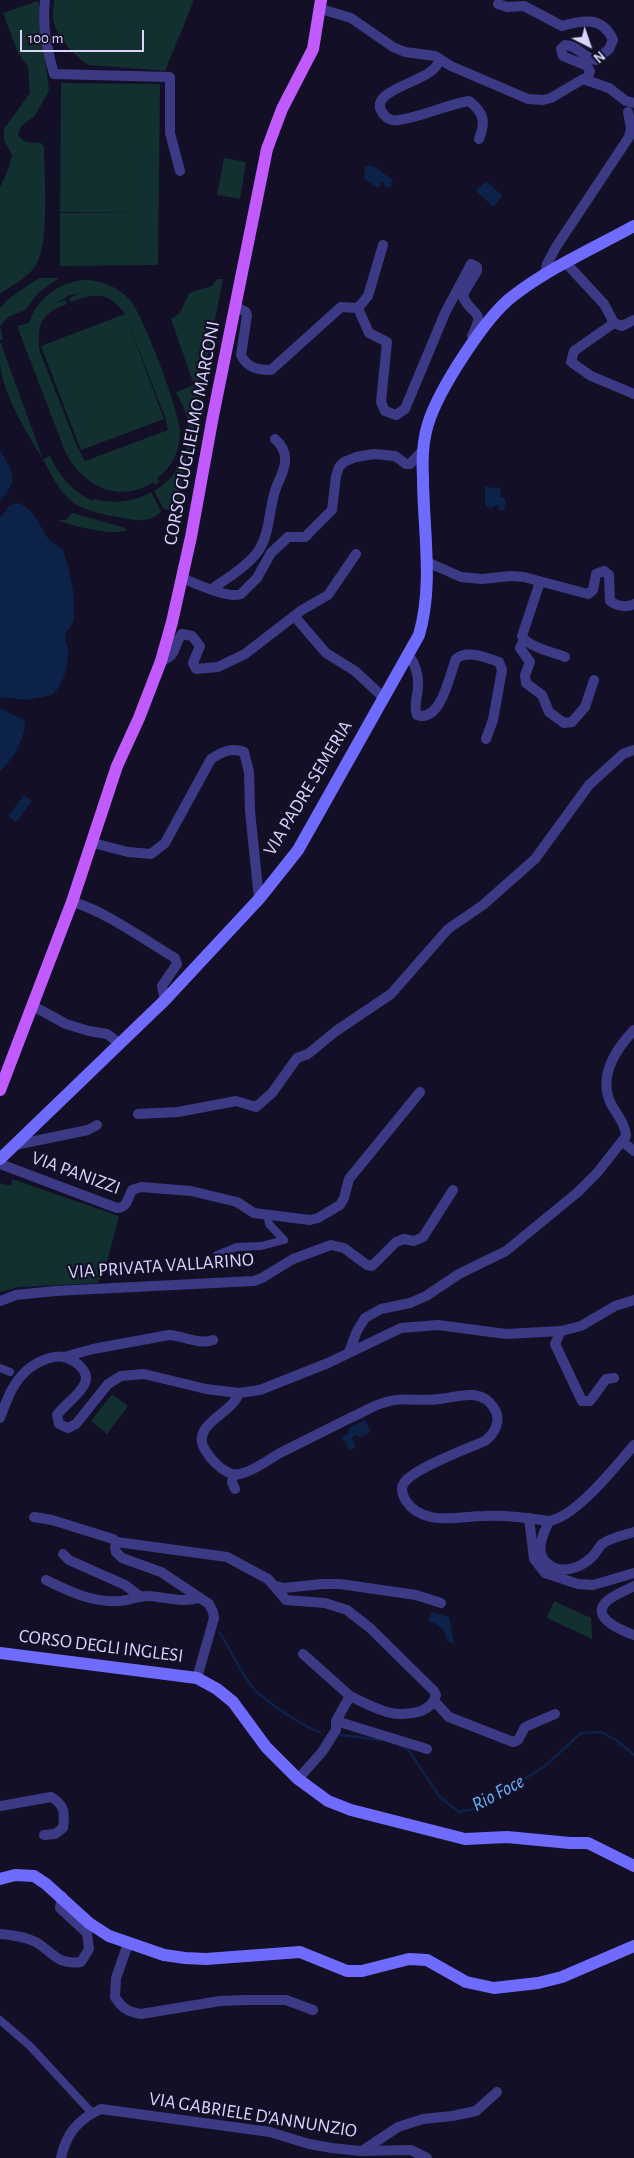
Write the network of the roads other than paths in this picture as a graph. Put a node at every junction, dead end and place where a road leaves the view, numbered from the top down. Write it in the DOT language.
graph roads {
  1 [pos="45,0"];
  2 [pos="498,4"];
  3 [pos="321,5"];
  4 [pos="439,60"];
  5 [pos="587,80"];
  6 [pos="631,108"];
  7 [pos="479,139"];
  8 [pos="180,171"];
  9 [pos="634,226"];
  10 [pos="383,245"];
  11 [pos="566,263"];
  12 [pos="545,275"];
  13 [pos="236,307"];
  14 [pos="358,308"];
  15 [pos="634,320"];
  16 [pos="614,323"];
  17 [pos="472,343"];
  18 [pos="634,394"];
  19 [pos="275,439"];
  20 [pos="424,448"];
  21 [pos="356,554"];
  22 [pos="427,562"];
  23 [pos="182,578"];
  24 [pos="540,582"];
  25 [pos="212,589"];
  26 [pos="634,604"];
  27 [pos="295,617"];
  28 [pos="524,640"];
  29 [pos="409,656"];
  30 [pos="565,657"];
  31 [pos="161,661"];
  32 [pos="594,680"];
  33 [pos="384,698"];
  34 [pos="486,739"];
  35 [pos="634,750"];
  36 [pos="93,843"];
  37 [pos="259,899"];
  38 [pos="72,902"];
  39 [pos="165,1000"];
  40 [pos="33,1006"];
  41 [pos="634,1030"];
  42 [pos="119,1043"];
  43 [pos="0,1090"];
  44 [pos="420,1092"];
  45 [pos="138,1114"];
  46 [pos="97,1125"];
  47 [pos="623,1142"];
  48 [pos="15,1145"];
  49 [pos="634,1152"];
  50 [pos="0,1160"];
  51 [pos="0,1164"];
  52 [pos="453,1190"];
  53 [pos="267,1214"];
  54 [pos="217,1255"];
  55 [pos="634,1300"];
  56 [pos="0,1301"];
  57 [pos="561,1331"];
  58 [pos="213,1340"];
  59 [pos="349,1352"];
  60 [pos="63,1357"];
  61 [pos="0,1368"];
  62 [pos="10,1372"];
  63 [pos="614,1378"];
  64 [pos="239,1393"];
  65 [pos="0,1418"];
  66 [pos="634,1445"];
  67 [pos="233,1474"];
  68 [pos="235,1489"];
  69 [pos="34,1516"];
  70 [pos="529,1518"];
  71 [pos="549,1521"];
  72 [pos="634,1532"];
  73 [pos="117,1543"];
  74 [pos="63,1554"];
  75 [pos="634,1574"];
  76 [pos="46,1580"];
  77 [pos="276,1586"];
  78 [pos="634,1586"];
  79 [pos="140,1597"];
  80 [pos="198,1598"];
  81 [pos="441,1603"];
  82 [pos="634,1635"];
  83 [pos="0,1653"];
  84 [pos="303,1654"];
  85 [pos="197,1678"];
  86 [pos="350,1696"];
  87 [pos="434,1702"];
  88 [pos="555,1714"];
  89 [pos="336,1723"];
  90 [pos="427,1749"];
  91 [pos="295,1776"];
  92 [pos="0,1806"];
  93 [pos="44,1836"];
  94 [pos="634,1866"];
  95 [pos="0,1879"];
  96 [pos="62,1896"];
  97 [pos="0,1934"];
  98 [pos="128,1944"];
  99 [pos="634,1946"];
  100 [pos="313,2010"];
  101 [pos="0,2020"];
  102 [pos="497,2092"];
  103 [pos="96,2111"];
  104 [pos="360,2151"];
  105 [pos="61,2158"];
  106 [pos="428,2158"];
  1 -- 8 [label="street"];
  2 -- 5 [label="street"];
  3 -- 4 [label="street"];
  3 -- 13 [label="main road, CORSO GUGLIELMO MARCONI"];
  4 -- 5 [label="street"];
  4 -- 7 [label="street"];
  5 -- 6 [label="street"];
  6 -- 12 [label="street"];
  9 -- 11 [label="main road, VIA PADRE SEMERIA"];
  10 -- 14 [label="street"];
  11 -- 12 [label="main road, VIA PADRE SEMERIA"];
  11 -- 16 [label="street"];
  12 -- 17 [label="main road, VIA PADRE SEMERIA"];
  13 -- 14 [label="street"];
  13 -- 23 [label="main road, CORSO GUGLIELMO MARCONI"];
  14 -- 17 [label="street"];
  15 -- 16 [label="street"];
  16 -- 18 [label="street"];
  17 -- 20 [label="main road, VIA PADRE SEMERIA"];
  19 -- 25 [label="street"];
  20 -- 22 [label="main road, VIA PADRE SEMERIA"];
  20 -- 25 [label="street"];
  21 -- 27 [label="street"];
  22 -- 24 [label="street"];
  22 -- 29 [label="main road, VIA PADRE SEMERIA"];
  23 -- 25 [label="street"];
  23 -- 31 [label="main road, CORSO GUGLIELMO MARCONI"];
  24 -- 26 [label="street"];
  24 -- 28 [label="street"];
  27 -- 31 [label="street"];
  27 -- 33 [label="street"];
  28 -- 30 [label="street"];
  28 -- 32 [label="street"];
  29 -- 33 [label="main road, VIA PADRE SEMERIA"];
  29 -- 34 [label="street"];
  31 -- 36 [label="main road, CORSO GUGLIELMO MARCONI"];
  33 -- 37 [label="main road, VIA PADRE SEMERIA"];
  35 -- 45 [label="street"];
  36 -- 37 [label="street"];
  36 -- 38 [label="main road, CORSO GUGLIELMO MARCONI"];
  37 -- 39 [label="main road, VIA PADRE SEMERIA"];
  38 -- 39 [label="street"];
  38 -- 40 [label="main road"];
  39 -- 42 [label="main road, VIA PADRE SEMERIA"];
  40 -- 42 [label="street"];
  40 -- 43 [label="main road"];
  41 -- 47 [label="street"];
  42 -- 48 [label="main road, VIA PADRE SEMERIA"];
  44 -- 53 [label="street, VIA PANIZZI"];
  46 -- 48 [label="street"];
  47 -- 49 [label="street"];
  47 -- 59 [label="street"];
  48 -- 50 [label="main road, VIA PADRE SEMERIA"];
  51 -- 53 [label="street, VIA PANIZZI"];
  52 -- 56 [label="street, VIA PRIVATA VALLARINO"];
  53 -- 54 [label="street"];
  55 -- 57 [label="street"];
  57 -- 59 [label="street"];
  57 -- 63 [label="street"];
  58 -- 60 [label="street"];
  59 -- 64 [label="street"];
  60 -- 64 [label="street"];
  60 -- 65 [label="street"];
  61 -- 62 [label="street"];
  64 -- 67 [label="street"];
  66 -- 71 [label="street"];
  67 -- 68 [label="street"];
  67 -- 70 [label="street"];
  69 -- 73 [label="street"];
  70 -- 71 [label="street"];
  70 -- 75 [label="street"];
  71 -- 72 [label="street"];
  73 -- 77 [label="street"];
  73 -- 80 [label="street, CORSO DEGLI INGLESI"];
  74 -- 79 [label="street"];
  76 -- 79 [label="street"];
  77 -- 81 [label="street"];
  77 -- 87 [label="street"];
  78 -- 82 [label="street"];
  79 -- 80 [label="street"];
  80 -- 85 [label="street, CORSO DEGLI INGLESI"];
  83 -- 85 [label="main road, CORSO DEGLI INGLESI"];
  84 -- 86 [label="street"];
  85 -- 91 [label="main road, CORSO DEGLI INGLESI"];
  86 -- 87 [label="street"];
  86 -- 89 [label="street"];
  87 -- 88 [label="street"];
  89 -- 90 [label="street"];
  89 -- 91 [label="street"];
  91 -- 94 [label="main road, CORSO DEGLI INGLESI"];
  92 -- 93 [label="street"];
  95 -- 96 [label="main road"];
  96 -- 97 [label="street"];
  96 -- 98 [label="main road"];
  98 -- 99 [label="main road"];
  98 -- 100 [label="street"];
  101 -- 103 [label="street"];
  102 -- 104 [label="street"];
  103 -- 104 [label="street, VIA GABRIELE D'ANNUNZIO"];
  103 -- 105 [label="street"];
  104 -- 106 [label="street, VIA GABRIELE D'ANNUNZIO"];
}
